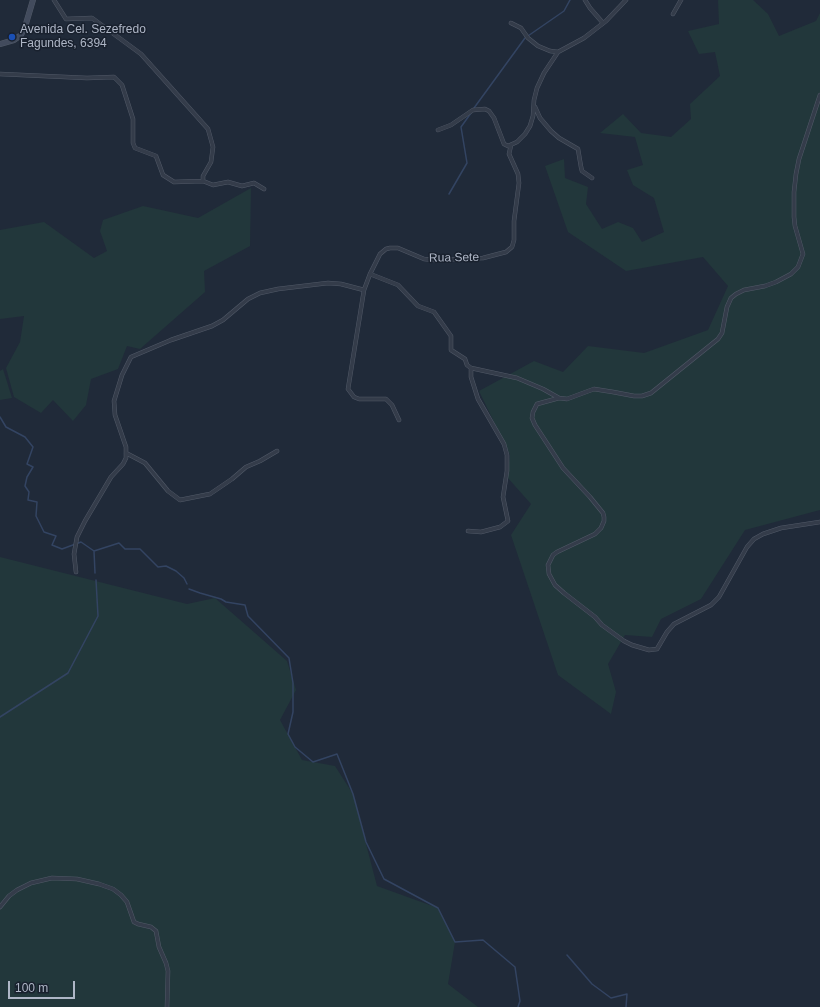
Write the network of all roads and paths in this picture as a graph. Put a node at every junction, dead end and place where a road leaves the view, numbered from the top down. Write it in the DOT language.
graph roads {
  1 [pos="33,0"];
  2 [pos="54,0"];
  3 [pos="585,0"];
  4 [pos="626,0"];
  5 [pos="681,0"];
  6 [pos="673,14"];
  7 [pos="511,23"];
  8 [pos="603,23"];
  9 [pos="0,44"];
  10 [pos="558,52"];
  11 [pos="0,74"];
  12 [pos="820,95"];
  13 [pos="534,106"];
  14 [pos="438,130"];
  15 [pos="511,145"];
  16 [pos="592,178"];
  17 [pos="203,181"];
  18 [pos="264,189"];
  19 [pos="370,274"];
  20 [pos="364,290"];
  21 [pos="471,368"];
  22 [pos="559,398"];
  23 [pos="399,420"];
  24 [pos="277,451"];
  25 [pos="126,453"];
  26 [pos="820,522"];
  27 [pos="468,531"];
  28 [pos="76,572"];
  29 [pos="0,907"];
  30 [pos="167,1007"];
  1 -- 9 [label="main road"];
  2 -- 17 [label="street"];
  3 -- 8 [label="street"];
  4 -- 8 [label="street"];
  5 -- 6 [label="street"];
  7 -- 10 [label="street"];
  8 -- 10 [label="street"];
  10 -- 13 [label="street"];
  11 -- 17 [label="street"];
  12 -- 22 [label="street"];
  13 -- 15 [label="street"];
  13 -- 16 [label="street"];
  14 -- 15 [label="street"];
  15 -- 19 [label="street, Rua Sete"];
  17 -- 18 [label="street"];
  19 -- 20 [label="street, Rua Sete"];
  19 -- 21 [label="street"];
  20 -- 23 [label="street, Rua Sete"];
  20 -- 25 [label="street"];
  21 -- 22 [label="street"];
  21 -- 27 [label="street"];
  22 -- 26 [label="street"];
  24 -- 25 [label="street"];
  25 -- 28 [label="street"];
  29 -- 30 [label="street"];
}
